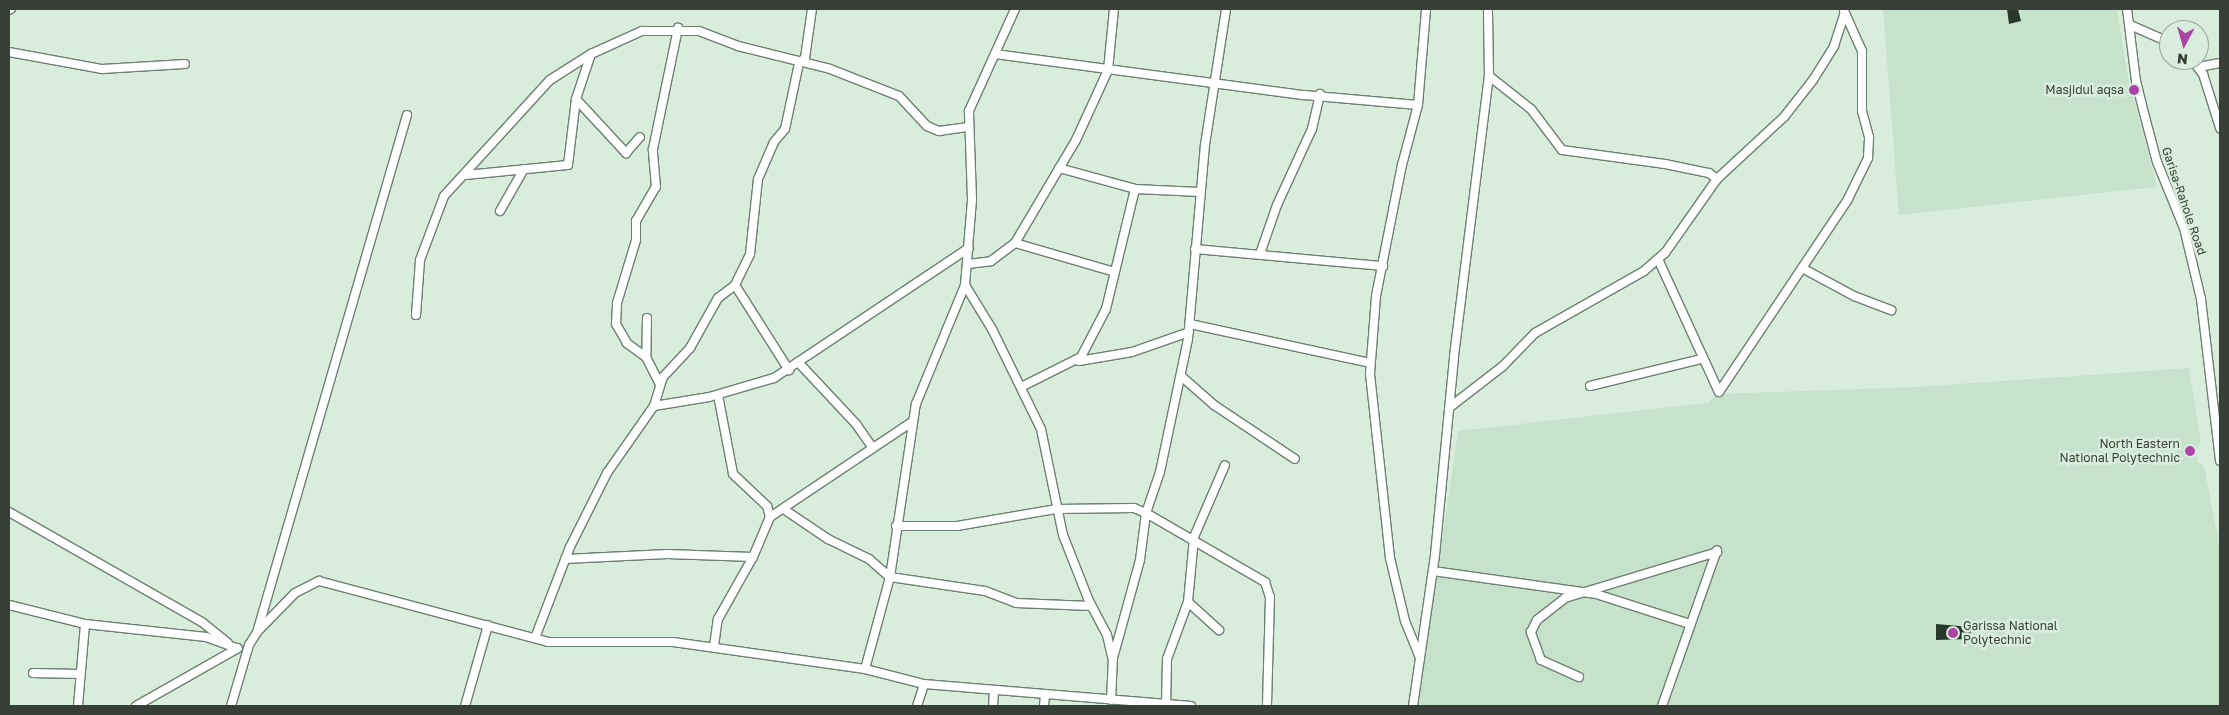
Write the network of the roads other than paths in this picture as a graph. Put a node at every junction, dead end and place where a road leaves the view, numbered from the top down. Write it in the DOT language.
graph roads {
  1 [pos="812,9"];
  2 [pos="1015,9"];
  3 [pos="1114,9"];
  4 [pos="1226,9"];
  5 [pos="1426,9"];
  6 [pos="1488,9"];
  7 [pos="2126,9"];
  8 [pos="1844,11"];
  9 [pos="2130,25"];
  10 [pos="678,28"];
  11 [pos="2159,38"];
  12 [pos="9,52"];
  13 [pos="591,54"];
  14 [pos="995,54"];
  15 [pos="799,63"];
  16 [pos="185,64"];
  17 [pos="1108,70"];
  18 [pos="2200,70"];
  19 [pos="1490,76"];
  20 [pos="1216,82"];
  21 [pos="1320,94"];
  22 [pos="576,99"];
  23 [pos="1418,105"];
  24 [pos="407,115"];
  25 [pos="967,127"];
  26 [pos="2220,128"];
  27 [pos="640,137"];
  28 [pos="1059,168"];
  29 [pos="524,169"];
  30 [pos="466,175"];
  31 [pos="1717,179"];
  32 [pos="1135,188"];
  33 [pos="1200,192"];
  34 [pos="500,211"];
  35 [pos="1015,243"];
  36 [pos="969,248"];
  37 [pos="1195,250"];
  38 [pos="1260,254"];
  39 [pos="1658,258"];
  40 [pos="968,264"];
  41 [pos="1383,266"];
  42 [pos="1802,268"];
  43 [pos="1115,272"];
  44 [pos="735,285"];
  45 [pos="964,285"];
  46 [pos="1891,310"];
  47 [pos="416,315"];
  48 [pos="647,318"];
  49 [pos="1189,328"];
  50 [pos="646,357"];
  51 [pos="1702,359"];
  52 [pos="1079,361"];
  53 [pos="798,362"];
  54 [pos="1370,363"];
  55 [pos="789,370"];
  56 [pos="1181,376"];
  57 [pos="660,385"];
  58 [pos="1590,386"];
  59 [pos="1021,387"];
  60 [pos="718,395"];
  61 [pos="654,406"];
  62 [pos="1450,407"];
  63 [pos="912,422"];
  64 [pos="873,448"];
  65 [pos="1296,459"];
  66 [pos="2220,462"];
  67 [pos="1225,465"];
  68 [pos="785,510"];
  69 [pos="1056,510"];
  70 [pos="9,512"];
  71 [pos="1146,513"];
  72 [pos="770,517"];
  73 [pos="896,526"];
  74 [pos="1194,537"];
  75 [pos="753,557"];
  76 [pos="565,559"];
  77 [pos="1433,571"];
  78 [pos="890,577"];
  79 [pos="1585,592"];
  80 [pos="1188,602"];
  81 [pos="9,604"];
  82 [pos="1091,606"];
  83 [pos="85,624"];
  84 [pos="1690,624"];
  85 [pos="488,625"];
  86 [pos="1219,630"];
  87 [pos="258,632"];
  88 [pos="534,638"];
  89 [pos="228,644"];
  90 [pos="249,645"];
  91 [pos="714,646"];
  92 [pos="237,648"];
  93 [pos="1113,658"];
  94 [pos="1421,660"];
  95 [pos="865,669"];
  96 [pos="34,673"];
  97 [pos="80,674"];
  98 [pos="1579,677"];
  99 [pos="924,684"];
  100 [pos="994,692"];
  101 [pos="1045,695"];
  102 [pos="1111,700"];
  103 [pos="1120,703"];
  104 [pos="1167,705"];
  105 [pos="78,706"];
  106 [pos="136,706"];
  107 [pos="231,706"];
  108 [pos="464,706"];
  109 [pos="918,706"];
  110 [pos="993,706"];
  111 [pos="1044,706"];
  112 [pos="1191,706"];
  113 [pos="1266,706"];
  114 [pos="1413,706"];
  115 [pos="1662,706"];
  1 -- 15 [label="street"];
  2 -- 14 [label="street"];
  3 -- 17 [label="street"];
  4 -- 20 [label="street"];
  5 -- 23 [label="street"];
  6 -- 19 [label="street"];
  7 -- 9 [label="street, Garisa-Rahole Road"];
  8 -- 31 [label="street"];
  8 -- 42 [label="street"];
  9 -- 11 [label="street"];
  9 -- 66 [label="street, Garisa-Rahole Road"];
  10 -- 13 [label="street"];
  10 -- 15 [label="street"];
  10 -- 50 [label="street"];
  12 -- 16 [label="street"];
  13 -- 22 [label="street"];
  13 -- 30 [label="street"];
  14 -- 17 [label="street"];
  14 -- 25 [label="street"];
  15 -- 25 [label="street"];
  15 -- 44 [label="street"];
  17 -- 20 [label="street"];
  17 -- 28 [label="street"];
  18 -- 26 [label="street"];
  19 -- 31 [label="street"];
  19 -- 62 [label="street"];
  20 -- 21 [label="street"];
  20 -- 33 [label="street"];
  21 -- 23 [label="street"];
  21 -- 38 [label="street"];
  22 -- 27 [label="street"];
  22 -- 29 [label="street"];
  23 -- 41 [label="street"];
  24 -- 87 [label="street"];
  25 -- 36 [label="street"];
  28 -- 32 [label="street"];
  28 -- 35 [label="street"];
  29 -- 30 [label="street"];
  29 -- 34 [label="street"];
  30 -- 47 [label="street"];
  31 -- 39 [label="street"];
  32 -- 33 [label="street"];
  32 -- 43 [label="street"];
  33 -- 37 [label="street"];
  35 -- 40 [label="street"];
  35 -- 43 [label="street"];
  36 -- 40 [label="street"];
  36 -- 53 [label="street"];
  37 -- 38 [label="street"];
  37 -- 49 [label="street"];
  38 -- 41 [label="street"];
  39 -- 51 [label="street"];
  39 -- 62 [label="street"];
  40 -- 45 [label="street"];
  41 -- 54 [label="street"];
  42 -- 46 [label="street"];
  42 -- 51 [label="street"];
  43 -- 52 [label="street"];
  44 -- 55 [label="street"];
  44 -- 57 [label="street"];
  45 -- 59 [label="street"];
  45 -- 63 [label="street"];
  48 -- 50 [label="street"];
  49 -- 52 [label="street"];
  49 -- 54 [label="street"];
  49 -- 56 [label="street"];
  50 -- 57 [label="street"];
  51 -- 58 [label="street"];
  52 -- 59 [label="street"];
  53 -- 55 [label="street"];
  53 -- 64 [label="street"];
  54 -- 94 [label="street"];
  55 -- 60 [label="street"];
  56 -- 65 [label="street"];
  56 -- 71 [label="street"];
  57 -- 61 [label="street"];
  59 -- 69 [label="street"];
  60 -- 61 [label="street"];
  60 -- 72 [label="street"];
  61 -- 76 [label="street"];
  62 -- 77 [label="street"];
  63 -- 64 [label="street"];
  63 -- 73 [label="street"];
  64 -- 68 [label="street"];
  67 -- 74 [label="street"];
  68 -- 72 [label="street"];
  68 -- 78 [label="street"];
  69 -- 71 [label="street"];
  69 -- 73 [label="street"];
  69 -- 82 [label="street"];
  70 -- 89 [label="street"];
  71 -- 74 [label="street"];
  71 -- 93 [label="street"];
  72 -- 75 [label="street"];
  73 -- 78 [label="street"];
  74 -- 80 [label="street"];
  74 -- 113 [label="street"];
  75 -- 76 [label="street"];
  75 -- 91 [label="street"];
  76 -- 88 [label="street"];
  77 -- 79 [label="street"];
  77 -- 94 [label="street"];
  78 -- 82 [label="street"];
  78 -- 95 [label="street"];
  79 -- 84 [label="street"];
  79 -- 84 [label="street"];
  79 -- 98 [label="street"];
  80 -- 86 [label="street"];
  80 -- 104 [label="street"];
  81 -- 83 [label="street"];
  82 -- 93 [label="street"];
  83 -- 89 [label="street"];
  83 -- 97 [label="street"];
  84 -- 115 [label="street"];
  85 -- 87 [label="street"];
  85 -- 88 [label="street"];
  85 -- 108 [label="street"];
  87 -- 90 [label="street"];
  88 -- 91 [label="street"];
  89 -- 92 [label="street"];
  90 -- 92 [label="street"];
  90 -- 107 [label="street"];
  91 -- 95 [label="street"];
  92 -- 106 [label="street"];
  93 -- 102 [label="street"];
  94 -- 114 [label="street"];
  95 -- 99 [label="street"];
  96 -- 97 [label="street"];
  97 -- 105 [label="street"];
  99 -- 100 [label="street"];
  99 -- 109 [label="street"];
  100 -- 101 [label="street"];
  100 -- 110 [label="street"];
  101 -- 102 [label="street"];
  101 -- 111 [label="street"];
  102 -- 103 [label="street"];
  103 -- 104 [label="street"];
  104 -- 112 [label="street"];
}
